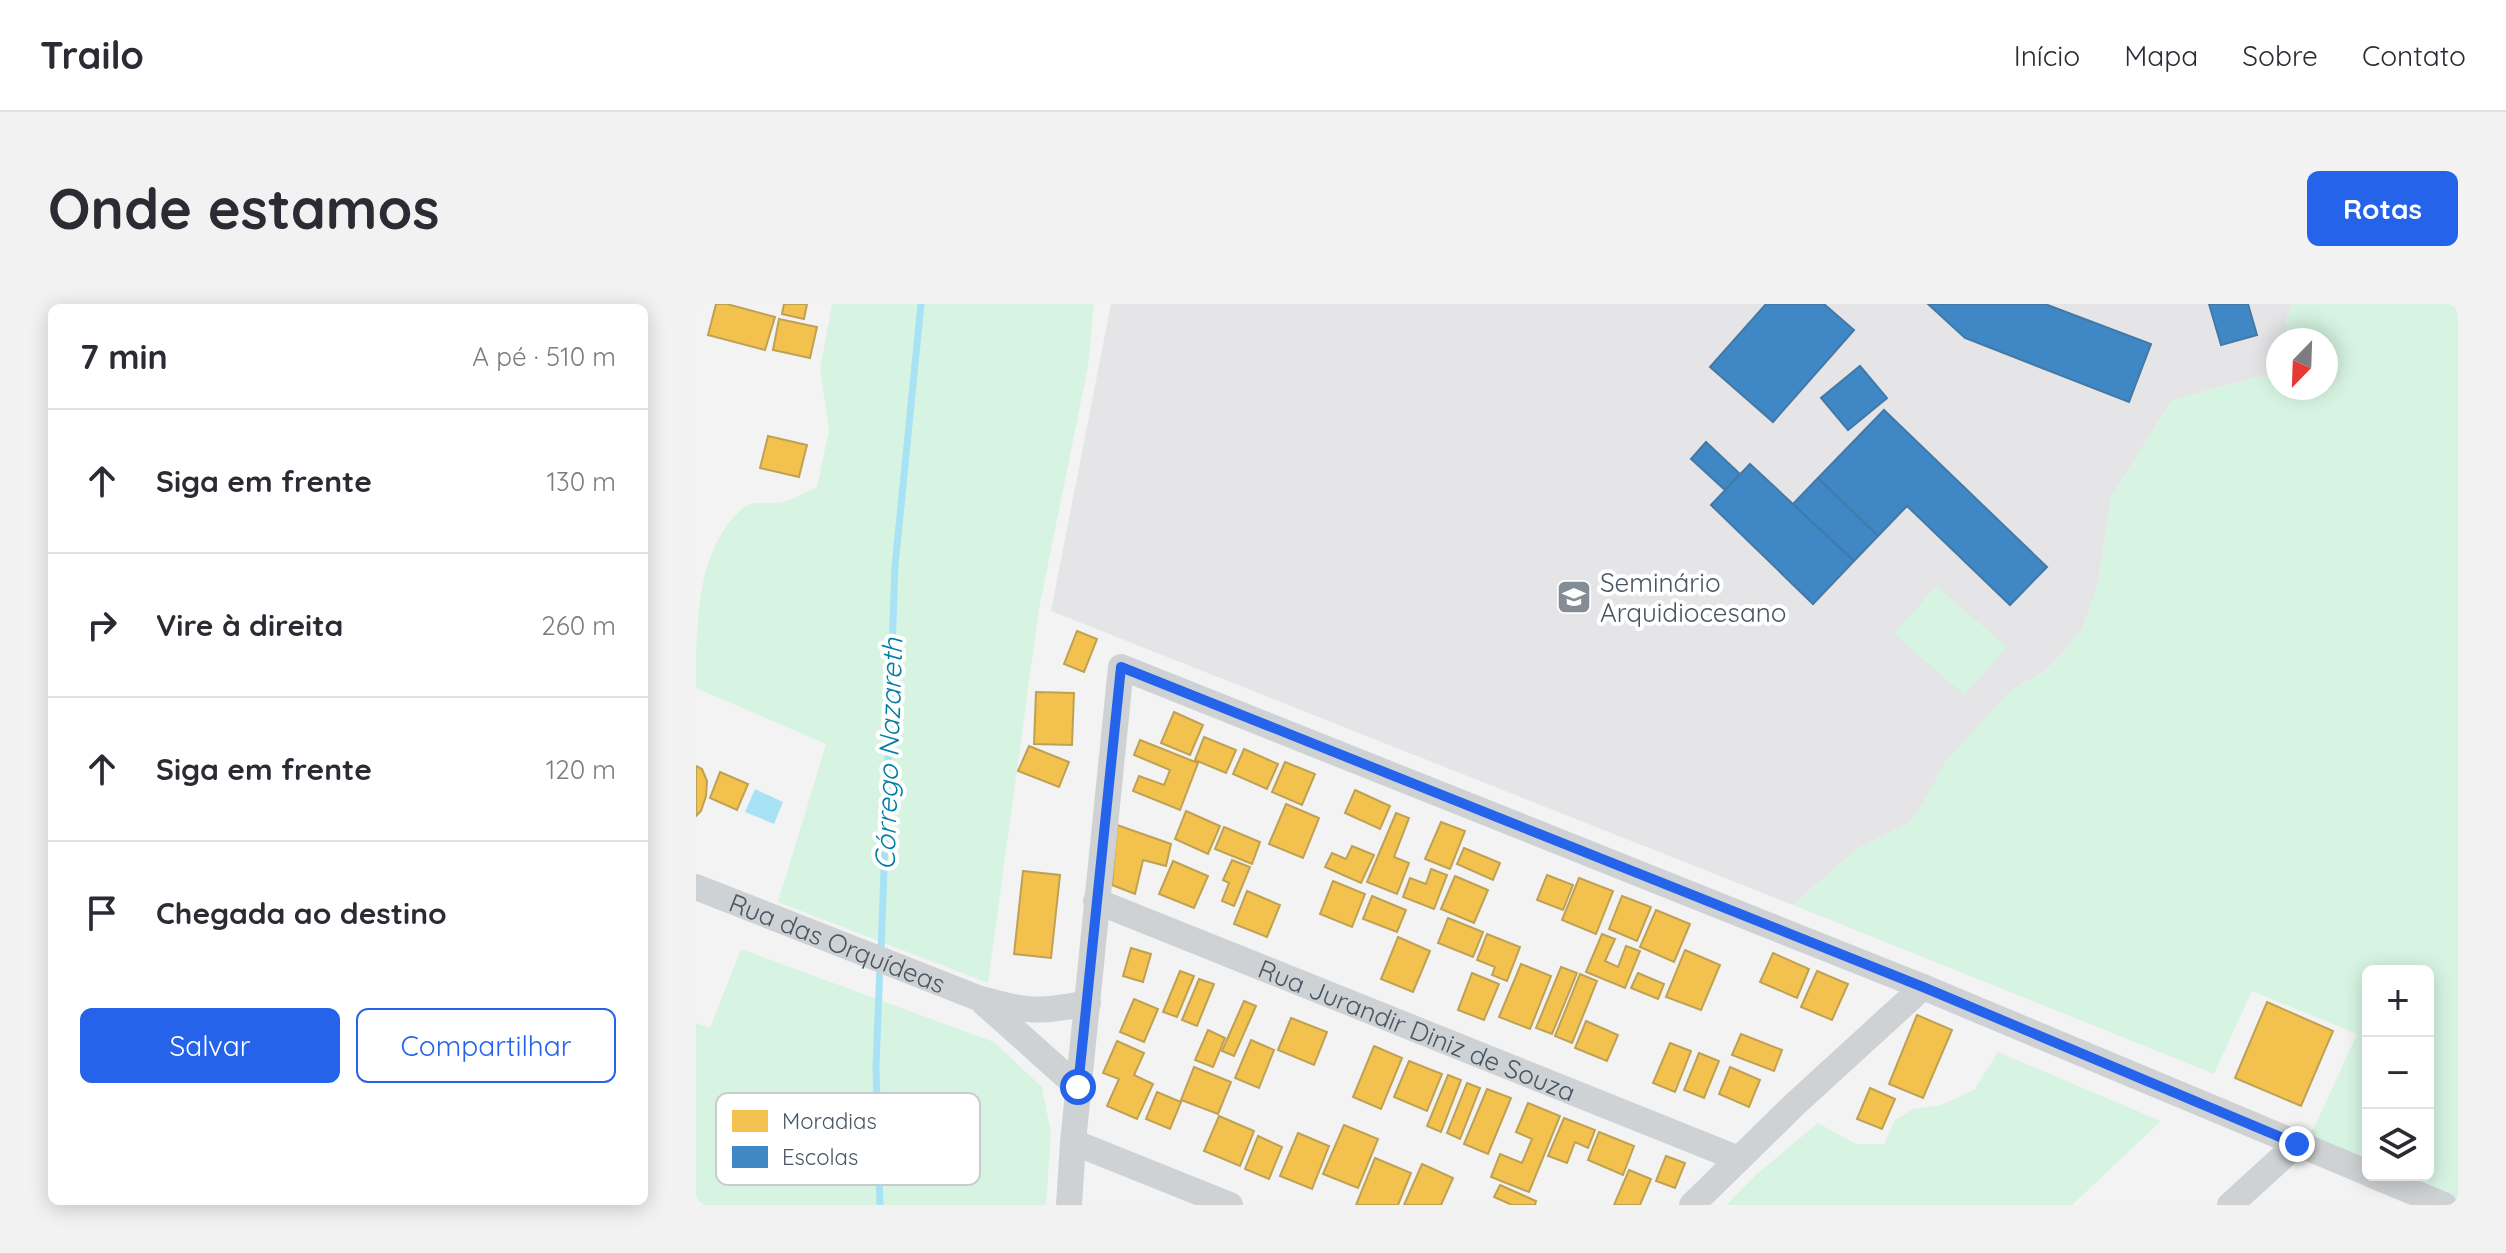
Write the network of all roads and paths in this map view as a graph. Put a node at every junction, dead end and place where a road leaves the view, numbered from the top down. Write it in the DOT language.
graph roads {
  1 [pos="696,887"];
  2 [pos="1096,901"];
  3 [pos="1923,987"];
  4 [pos="978,998"];
  5 [pos="1088,1003"];
  6 [pos="1078,1087"];
  7 [pos="1073,1142"];
  8 [pos="2297,1144"];
  9 [pos="1739,1159"];
  10 [pos="2362,1171"];
  11 [pos="2387,1181"];
  12 [pos="1069,1205"];
  13 [pos="1230,1205"];
  14 [pos="1692,1205"];
  15 [pos="2230,1205"];
  16 [pos="2444,1205"];
  1 -- 4 [label="street, Rua das Orquídeas"];
  2 -- 3 [label="street"];
  2 -- 5 [label="street"];
  2 -- 9 [label="street, Rua Jurandir Diniz de Souza"];
  3 -- 8 [label="street"];
  3 -- 9 [label="street"];
  4 -- 5 [label="street, Rua das Orquídeas"];
  4 -- 6 [label="street, Rua das Orquídeas"];
  5 -- 6 [label="street"];
  6 -- 7 [label="street"];
  7 -- 12 [label="street"];
  7 -- 13 [label="street"];
  8 -- 10 [label="street"];
  8 -- 15 [label="street"];
  9 -- 14 [label="street"];
  11 -- 16 [label="street"];
}
